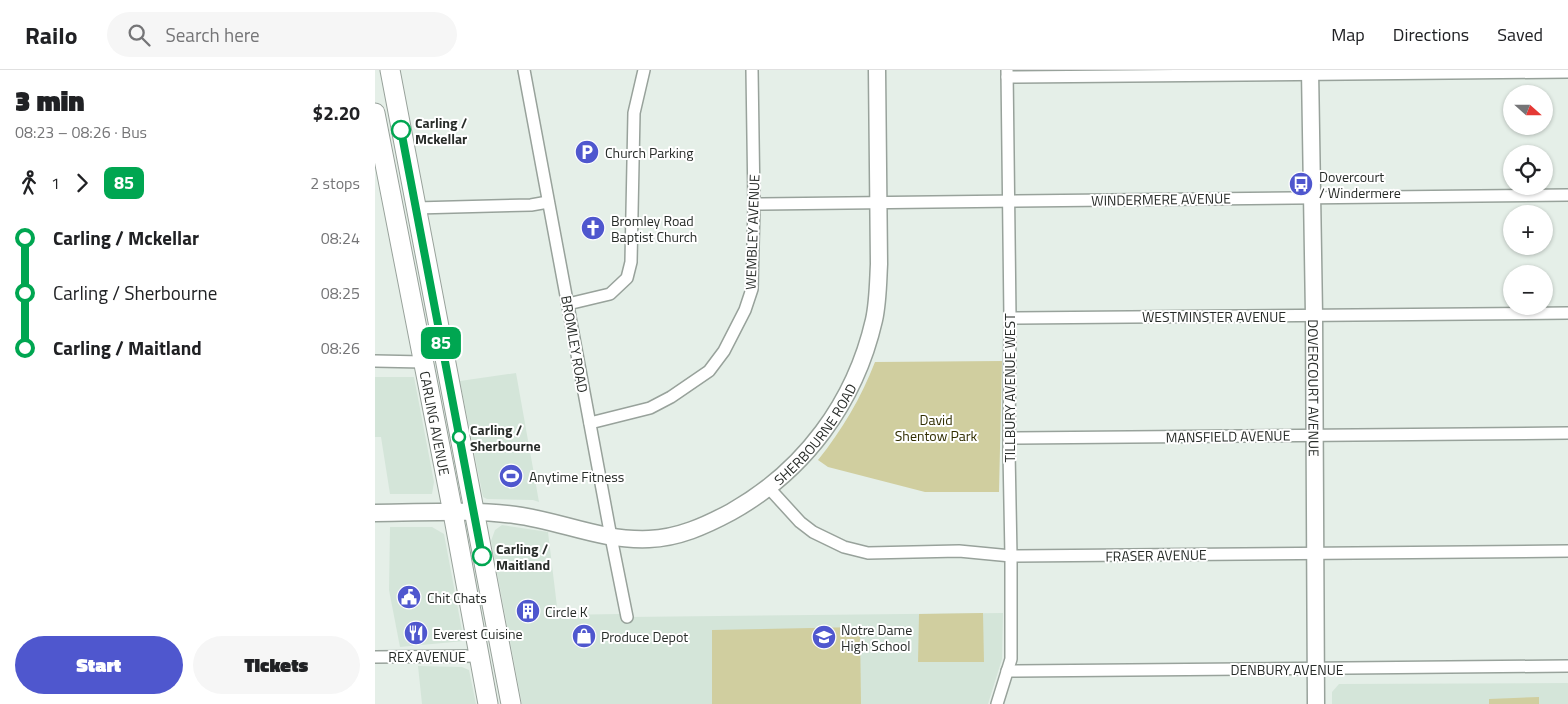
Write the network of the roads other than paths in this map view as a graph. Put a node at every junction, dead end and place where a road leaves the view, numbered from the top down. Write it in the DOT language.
graph roads {
  1 [pos="390,70"];
  2 [pos="524,70"];
  3 [pos="644,70"];
  4 [pos="752,70"];
  5 [pos="877,70"];
  6 [pos="1310,72"];
  7 [pos="1568,72"];
  8 [pos="1007,74"];
  9 [pos="376,124"];
  10 [pos="1568,195"];
  11 [pos="1312,198"];
  12 [pos="1008,201"];
  13 [pos="548,202"];
  14 [pos="879,202"];
  15 [pos="754,204"];
  16 [pos="416,208"];
  17 [pos="568,304"];
  18 [pos="1568,313"];
  19 [pos="1314,315"];
  20 [pos="1010,318"];
  21 [pos="375,361"];
  22 [pos="423,362"];
  23 [pos="590,423"];
  24 [pos="1568,433"];
  25 [pos="1314,435"];
  26 [pos="1009,438"];
  27 [pos="768,487"];
  28 [pos="375,513"];
  29 [pos="453,513"];
  30 [pos="474,513"];
  31 [pos="611,537"];
  32 [pos="1568,551"];
  33 [pos="1315,553"];
  34 [pos="1011,556"];
  35 [pos="627,617"];
  36 [pos="479,656"];
  37 [pos="375,657"];
  38 [pos="1568,666"];
  39 [pos="1317,668"];
  40 [pos="1007,671"];
  41 [pos="488,704"];
  42 [pos="511,704"];
  43 [pos="997,704"];
  44 [pos="1316,704"];
  1 -- 16 [label="main road, CARLING AVENUE"];
  2 -- 13 [label="street, BROMLEY ROAD"];
  3 -- 17 [label="street"];
  4 -- 15 [label="street, WEMBLEY AVENUE"];
  5 -- 14 [label="street, SHERBOURNE ROAD"];
  6 -- 7 [label="street"];
  6 -- 8 [label="street"];
  6 -- 11 [label="street, DOVERCOURT AVENUE"];
  8 -- 12 [label="street, TILLBURY AVENUE WEST"];
  9 -- 22 [label="main road, CARLING AVENUE"];
  10 -- 11 [label="street, WINDERMERE AVENUE"];
  11 -- 12 [label="street, WINDERMERE AVENUE"];
  11 -- 19 [label="street, DOVERCOURT AVENUE"];
  12 -- 14 [label="street, WINDERMERE AVENUE"];
  12 -- 20 [label="street, TILLBURY AVENUE WEST"];
  13 -- 16 [label="street"];
  13 -- 17 [label="street, BROMLEY ROAD"];
  14 -- 15 [label="street, WINDERMERE AVENUE"];
  14 -- 27 [label="street, SHERBOURNE ROAD"];
  15 -- 23 [label="street, WEMBLEY AVENUE"];
  16 -- 30 [label="main road, CARLING AVENUE"];
  17 -- 23 [label="street, BROMLEY ROAD"];
  18 -- 19 [label="street, WESTMINSTER AVENUE"];
  19 -- 20 [label="street, WESTMINSTER AVENUE"];
  19 -- 25 [label="street, DOVERCOURT AVENUE"];
  20 -- 26 [label="street, TILLBURY AVENUE WEST"];
  21 -- 22 [label="street"];
  22 -- 29 [label="main road, CARLING AVENUE"];
  23 -- 31 [label="street, BROMLEY ROAD"];
  24 -- 25 [label="street, MANSFIELD AVENUE"];
  25 -- 26 [label="street, MANSFIELD AVENUE"];
  25 -- 33 [label="street, DOVERCOURT AVENUE"];
  26 -- 34 [label="street, TILLBURY AVENUE WEST"];
  27 -- 31 [label="street, SHERBOURNE ROAD"];
  27 -- 34 [label="street, FRASER AVENUE"];
  28 -- 29 [label="street, SHERBOURNE ROAD"];
  29 -- 30 [label="street, SHERBOURNE ROAD"];
  29 -- 36 [label="main road, CARLING AVENUE"];
  30 -- 31 [label="street, SHERBOURNE ROAD"];
  30 -- 42 [label="main road, CARLING AVENUE"];
  31 -- 35 [label="street, BROMLEY ROAD"];
  32 -- 33 [label="street, FRASER AVENUE"];
  33 -- 34 [label="street, FRASER AVENUE"];
  33 -- 39 [label="street, DOVERCOURT AVENUE"];
  34 -- 40 [label="street, TILLBURY AVENUE WEST"];
  36 -- 37 [label="street, REX AVENUE"];
  36 -- 41 [label="main road, CARLING AVENUE"];
  38 -- 39 [label="street, DENBURY AVENUE"];
  39 -- 40 [label="street, DENBURY AVENUE"];
  39 -- 44 [label="street, DOVERCOURT AVENUE"];
  40 -- 43 [label="street, TILLBURY AVENUE WEST"];
}
